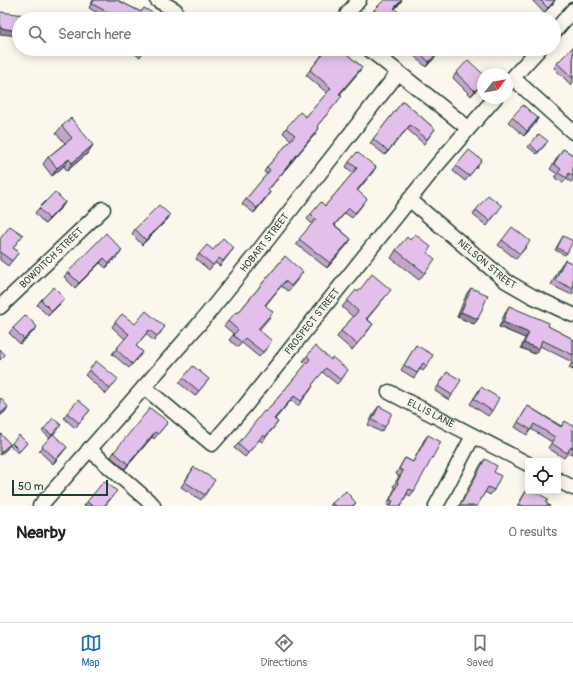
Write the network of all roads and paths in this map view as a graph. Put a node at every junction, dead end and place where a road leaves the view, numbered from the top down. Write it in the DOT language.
graph roads {
  1 [pos="157,0"];
  2 [pos="359,0"];
  3 [pos="175,10"];
  4 [pos="573,10"];
  5 [pos="349,12"];
  6 [pos="561,24"];
  7 [pos="377,56"];
  8 [pos="533,56"];
  9 [pos="398,73"];
  10 [pos="513,78"];
  11 [pos="513,83"];
  12 [pos="490,104"];
  13 [pos="468,128"];
  14 [pos="573,132"];
  15 [pos="410,200"];
  16 [pos="103,209"];
  17 [pos="0,307"];
  18 [pos="573,315"];
  19 [pos="144,387"];
  20 [pos="389,392"];
  21 [pos="473,436"];
  22 [pos="89,449"];
  23 [pos="525,462"];
  24 [pos="561,482"];
  25 [pos="573,488"];
  26 [pos="40,506"];
  27 [pos="152,506"];
  28 [pos="436,506"];
  1 -- 3 [label="street"];
  2 -- 5 [label="street"];
  4 -- 6 [label="street"];
  7 -- 9 [label="street"];
  8 -- 10 [label="street"];
  9 -- 13 [label="street"];
  9 -- 19 [label="street, HOBART STREET"];
  11 -- 14 [label="street"];
  12 -- 13 [label="street"];
  13 -- 15 [label="street, PROSPECT STREET"];
  15 -- 18 [label="street, NELSON STREET"];
  15 -- 19 [label="street, PROSPECT STREET"];
  16 -- 17 [label="street, BOWDITCH STREET"];
  19 -- 22 [label="street, HOBART STREET"];
  20 -- 21 [label="street, ELLIS LANE"];
  21 -- 23 [label="street, ELLIS LANE"];
  21 -- 28 [label="street"];
  22 -- 26 [label="street, HOBART STREET"];
  22 -- 27 [label="street"];
  24 -- 25 [label="street"];
}
